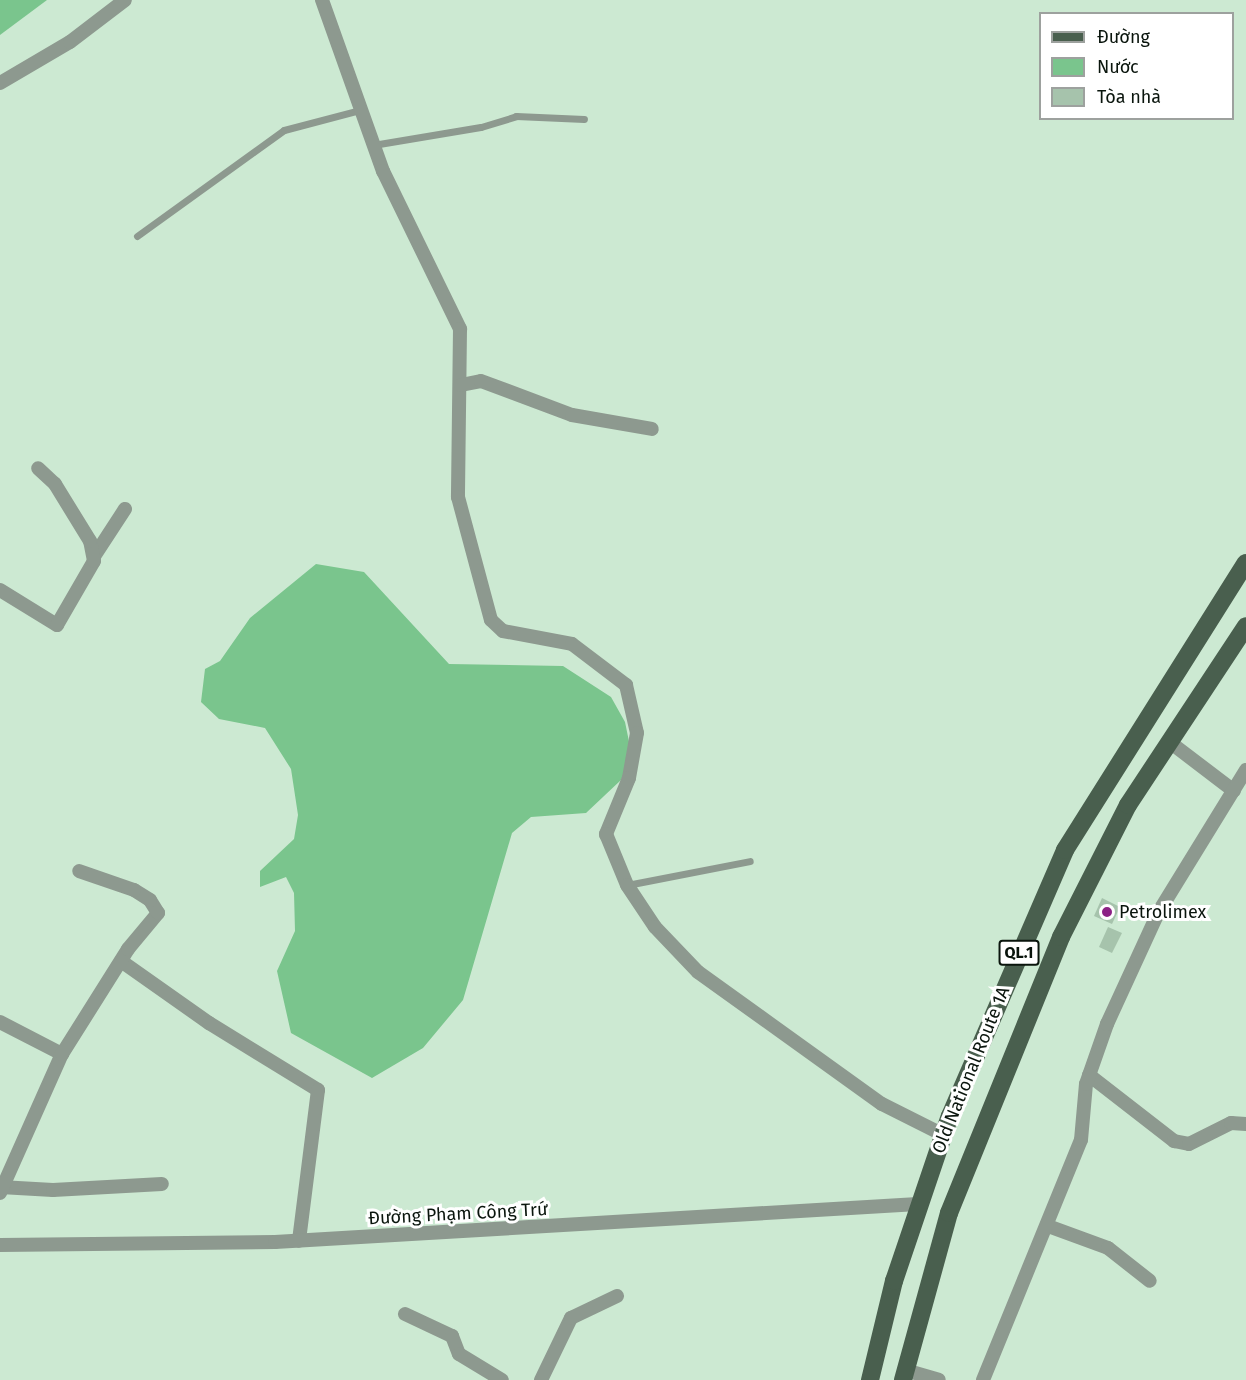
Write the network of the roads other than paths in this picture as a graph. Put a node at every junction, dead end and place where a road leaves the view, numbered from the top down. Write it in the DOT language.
graph roads {
  1 [pos="125,0"];
  2 [pos="322,0"];
  3 [pos="0,83"];
  4 [pos="360,110"];
  5 [pos="584,119"];
  6 [pos="373,145"];
  7 [pos="136,236"];
  8 [pos="460,386"];
  9 [pos="652,429"];
  10 [pos="38,468"];
  11 [pos="125,509"];
  12 [pos="95,555"];
  13 [pos="1246,563"];
  14 [pos="0,590"];
  15 [pos="1246,626"];
  16 [pos="1171,743"];
  17 [pos="1246,770"];
  18 [pos="1234,791"];
  19 [pos="750,861"];
  20 [pos="79,871"];
  21 [pos="627,885"];
  22 [pos="121,961"];
  23 [pos="0,1022"];
  24 [pos="62,1054"];
  25 [pos="1089,1075"];
  26 [pos="1246,1124"];
  27 [pos="944,1135"];
  28 [pos="162,1184"];
  29 [pos="1,1189"];
  30 [pos="918,1204"];
  31 [pos="949,1213"];
  32 [pos="1048,1226"];
  33 [pos="299,1241"];
  34 [pos="0,1245"];
  35 [pos="1150,1281"];
  36 [pos="617,1296"];
  37 [pos="405,1314"];
  38 [pos="904,1375"];
  39 [pos="502,1380"];
  40 [pos="541,1380"];
  41 [pos="870,1380"];
  42 [pos="939,1380"];
  43 [pos="983,1380"];
  1 -- 3 [label="street"];
  2 -- 4 [label="street"];
  4 -- 6 [label="street"];
  4 -- 7 [label="lane"];
  5 -- 6 [label="lane"];
  6 -- 8 [label="street"];
  8 -- 9 [label="street"];
  8 -- 21 [label="street"];
  10 -- 12 [label="street"];
  11 -- 12 [label="street"];
  12 -- 14 [label="street"];
  13 -- 27 [label="main road, Old National Route 1A / QL.1"];
  15 -- 16 [label="main road, Old National Route 1A / QL.1"];
  16 -- 18 [label="street"];
  16 -- 31 [label="main road, Old National Route 1A / QL.1"];
  17 -- 18 [label="street"];
  18 -- 25 [label="street"];
  19 -- 21 [label="lane"];
  20 -- 22 [label="street"];
  21 -- 27 [label="street"];
  22 -- 24 [label="street"];
  22 -- 33 [label="street"];
  23 -- 24 [label="street"];
  24 -- 29 [label="street"];
  25 -- 26 [label="street"];
  25 -- 32 [label="street"];
  27 -- 30 [label="main road, Old National Route 1A / QL.1"];
  28 -- 29 [label="street"];
  30 -- 31 [label="main road"];
  30 -- 33 [label="street, Đường Phạm Công Trứ"];
  30 -- 41 [label="main road, Old National Route 1A / QL.1"];
  31 -- 38 [label="main road, Old National Route 1A / QL.1"];
  32 -- 35 [label="street"];
  32 -- 43 [label="street"];
  33 -- 34 [label="street, Đường Phạm Công Trứ"];
  36 -- 40 [label="street"];
  37 -- 39 [label="street"];
  38 -- 42 [label="street"];
}
